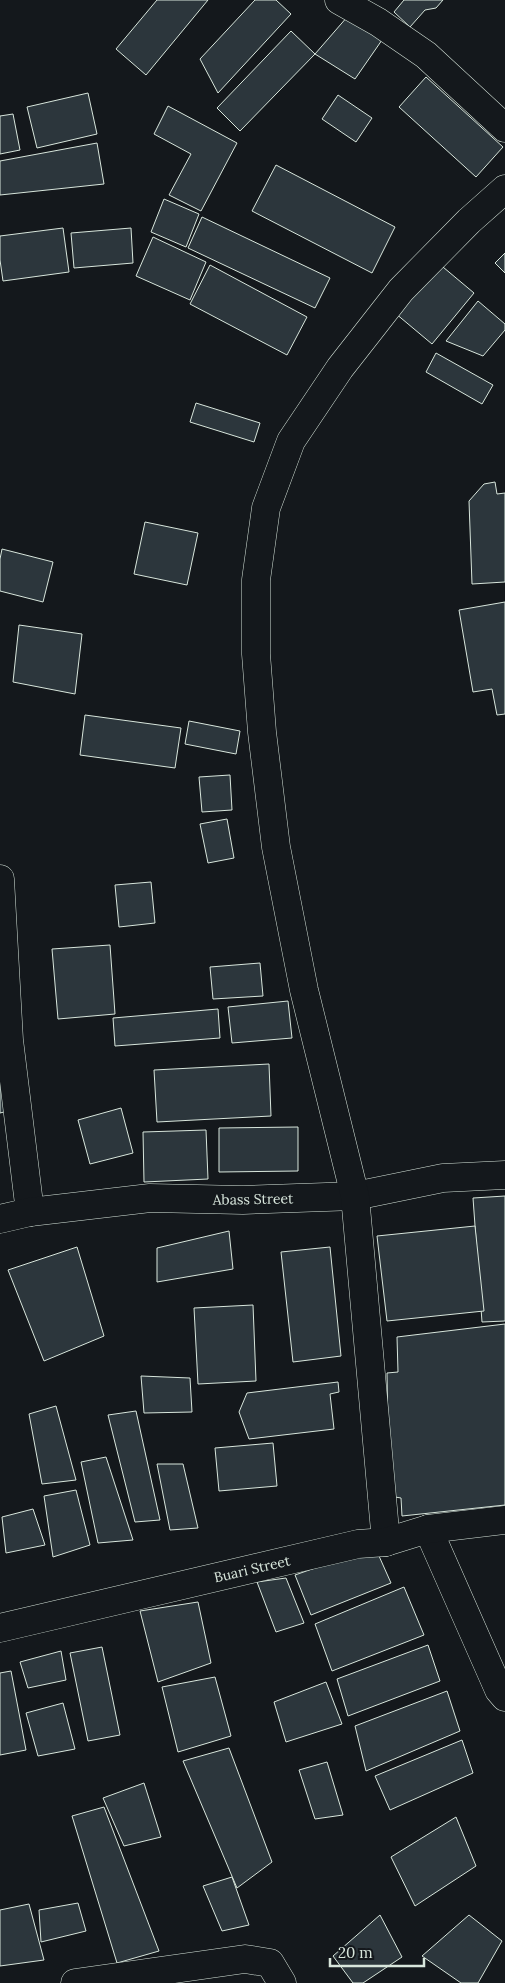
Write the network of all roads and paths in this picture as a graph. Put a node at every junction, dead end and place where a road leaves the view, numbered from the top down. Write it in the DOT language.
graph roads {
  1 [pos="339,0"];
  2 [pos="505,128"];
  3 [pos="505,189"];
  4 [pos="0,879"];
  5 [pos="505,1175"];
  6 [pos="355,1196"];
  7 [pos="30,1212"];
  8 [pos="0,1219"];
  9 [pos="505,1520"];
  10 [pos="428,1529"];
  11 [pos="386,1542"];
  12 [pos="0,1628"];
  13 [pos="505,1697"];
  14 [pos="75,1983"];
  15 [pos="282,1983"];
  1 -- 2 [label="street"];
  3 -- 6 [label="street"];
  4 -- 7 [label="street"];
  5 -- 6 [label="street, Abass Street"];
  6 -- 7 [label="street, Abass Street"];
  6 -- 11 [label="street"];
  7 -- 8 [label="street, Abass Street"];
  9 -- 10 [label="street, Buari Street"];
  10 -- 11 [label="street, Buari Street"];
  10 -- 13 [label="street"];
  11 -- 12 [label="street, Buari Street"];
  14 -- 15 [label="street"];
}
